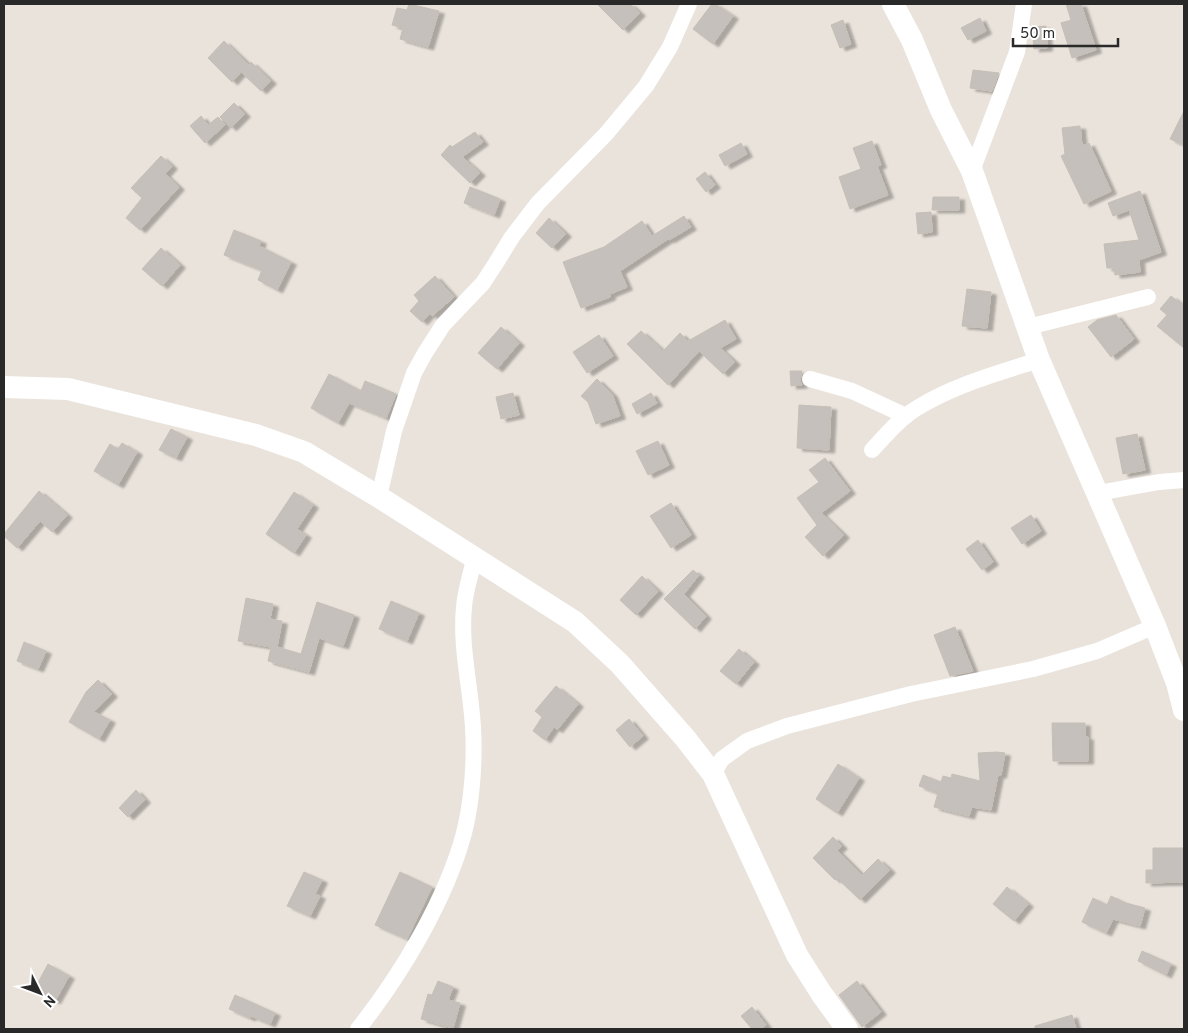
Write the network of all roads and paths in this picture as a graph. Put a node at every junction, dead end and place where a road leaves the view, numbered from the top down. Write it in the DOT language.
graph roads {
  1 [pos="689,4"];
  2 [pos="893,4"];
  3 [pos="1024,4"];
  4 [pos="972,171"];
  5 [pos="1148,297"];
  6 [pos="1028,327"];
  7 [pos="1039,360"];
  8 [pos="810,379"];
  9 [pos="4,387"];
  10 [pos="906,416"];
  11 [pos="872,450"];
  12 [pos="1184,480"];
  13 [pos="1098,494"];
  14 [pos="379,497"];
  15 [pos="474,559"];
  16 [pos="1155,626"];
  17 [pos="1184,710"];
  18 [pos="713,774"];
  19 [pos="358,1029"];
  20 [pos="847,1029"];
  1 -- 14 [label="street"];
  2 -- 4 [label="street"];
  3 -- 4 [label="street"];
  4 -- 6 [label="street"];
  5 -- 6 [label="street"];
  6 -- 7 [label="street"];
  7 -- 10 [label="street"];
  7 -- 13 [label="street"];
  8 -- 10 [label="street"];
  9 -- 14 [label="street"];
  10 -- 11 [label="street"];
  12 -- 13 [label="street"];
  13 -- 16 [label="street"];
  14 -- 15 [label="street"];
  15 -- 18 [label="street"];
  15 -- 19 [label="street"];
  16 -- 17 [label="street"];
  16 -- 18 [label="street"];
  18 -- 20 [label="street"];
}
